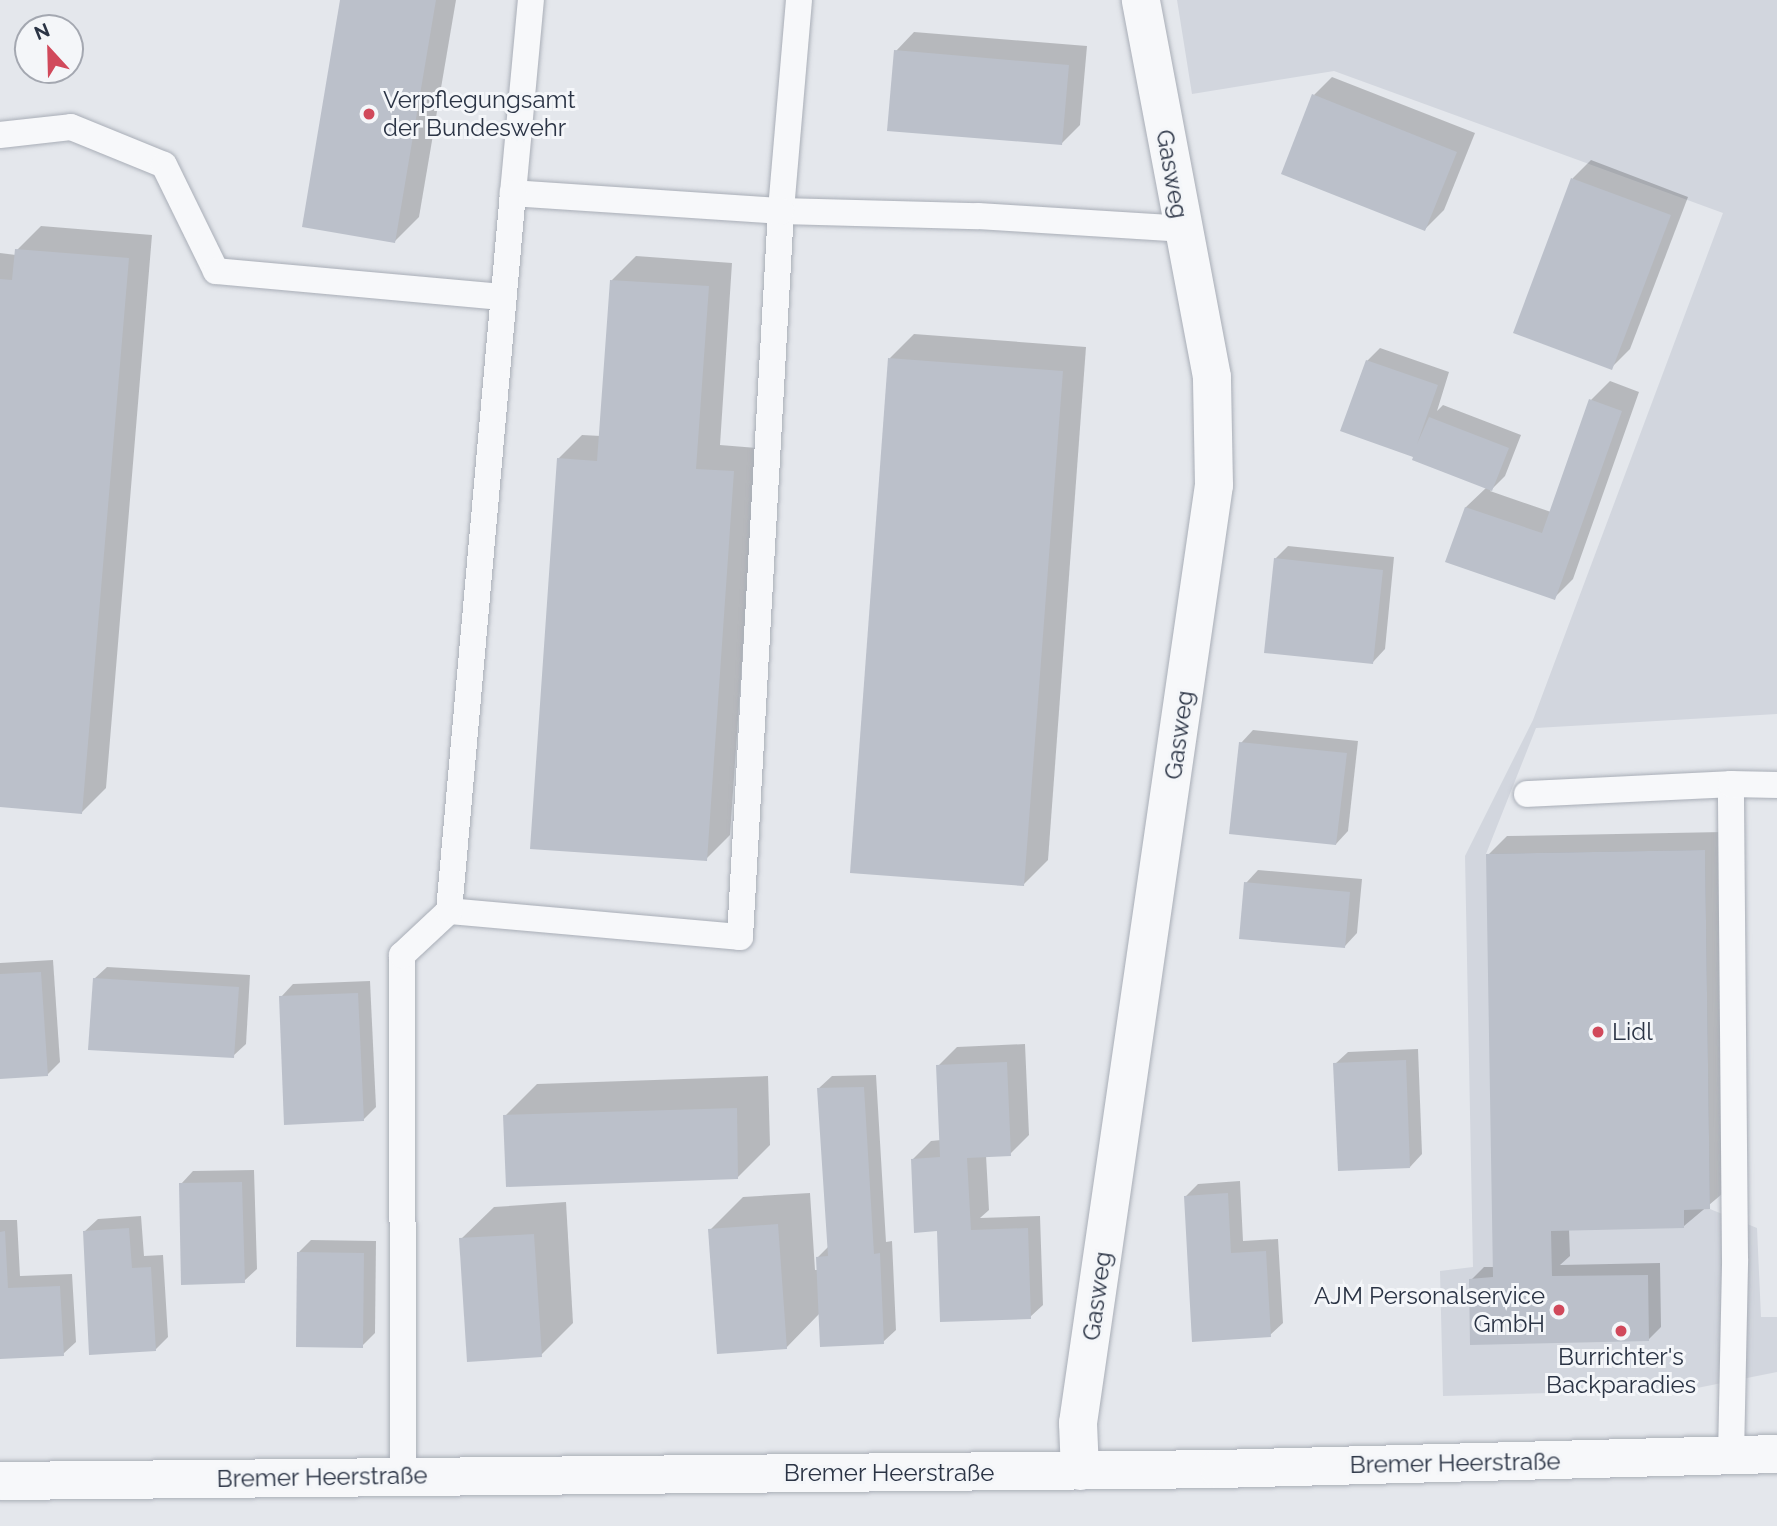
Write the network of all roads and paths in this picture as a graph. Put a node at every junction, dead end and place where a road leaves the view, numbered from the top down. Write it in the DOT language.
graph roads {
  1 [pos="531,0"];
  2 [pos="799,0"];
  3 [pos="1141,0"];
  4 [pos="0,135"];
  5 [pos="513,193"];
  6 [pos="781,211"];
  7 [pos="1182,229"];
  8 [pos="503,298"];
  9 [pos="1731,784"];
  10 [pos="1777,785"];
  11 [pos="1527,794"];
  12 [pos="449,911"];
  13 [pos="1777,1454"];
  14 [pos="1731,1456"];
  15 [pos="1080,1471"];
  16 [pos="403,1476"];
  17 [pos="0,1481"];
  1 -- 5 [label="lane"];
  2 -- 6 [label="lane"];
  3 -- 7 [label="street, Gasweg"];
  4 -- 8 [label="lane"];
  5 -- 6 [label="lane"];
  5 -- 8 [label="lane"];
  6 -- 7 [label="lane"];
  6 -- 12 [label="lane"];
  7 -- 15 [label="street, Gasweg"];
  8 -- 12 [label="lane"];
  9 -- 10 [label="lane"];
  9 -- 11 [label="lane"];
  9 -- 14 [label="lane"];
  12 -- 16 [label="lane"];
  13 -- 14 [label="street, Bremer Heerstraße"];
  14 -- 15 [label="street, Bremer Heerstraße"];
  15 -- 16 [label="street, Bremer Heerstraße"];
  16 -- 17 [label="street, Bremer Heerstraße"];
}
